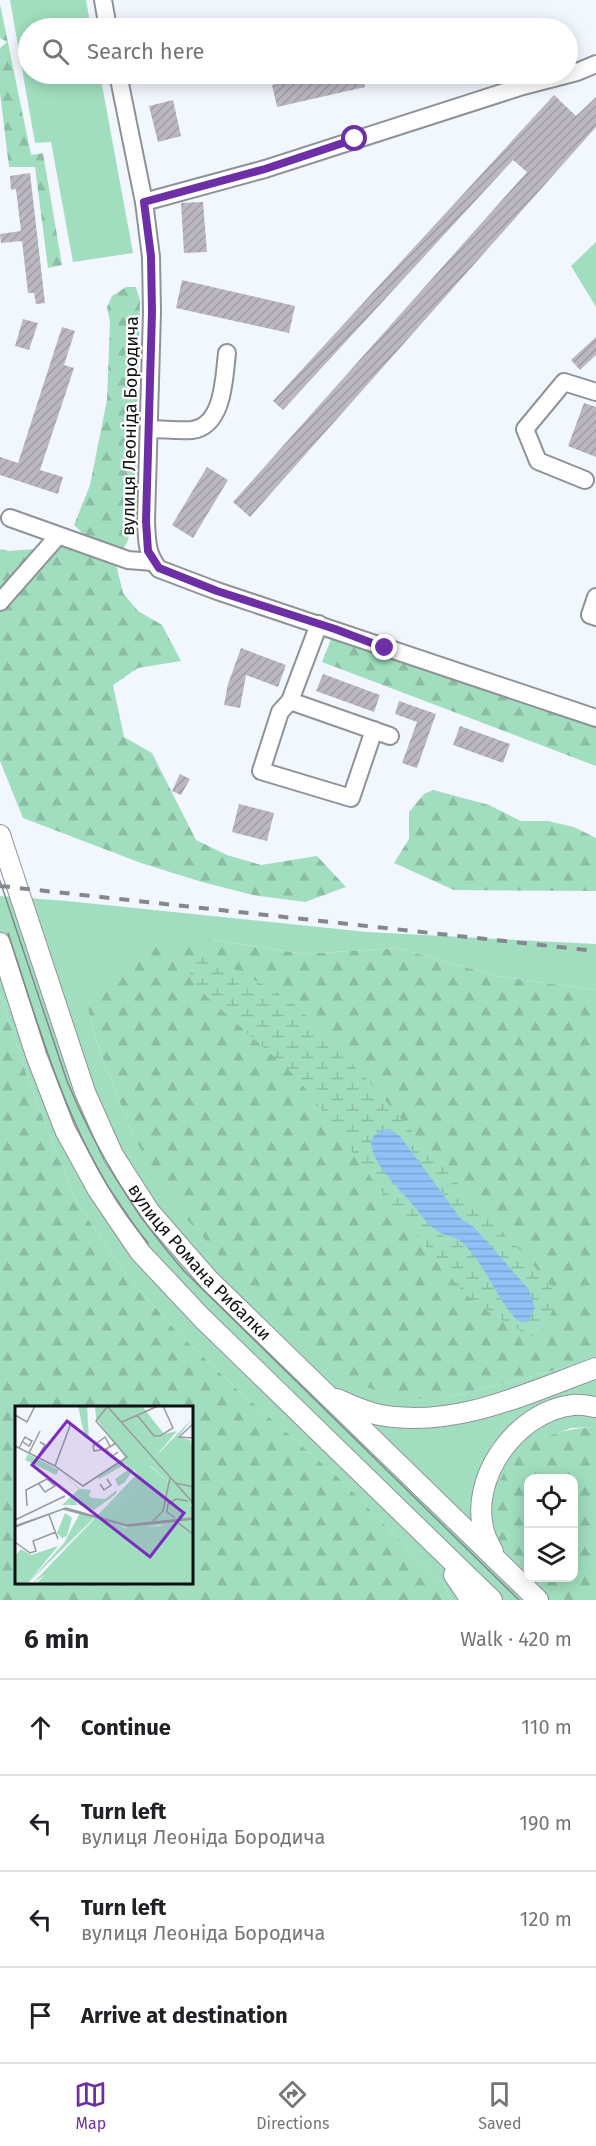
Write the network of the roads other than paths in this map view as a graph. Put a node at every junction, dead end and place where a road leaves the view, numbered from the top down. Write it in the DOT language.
graph roads {
  1 [pos="103,0"];
  2 [pos="106,18"];
  3 [pos="596,64"];
  4 [pos="578,72"];
  5 [pos="120,84"];
  6 [pos="531,84"];
  7 [pos="144,202"];
  8 [pos="227,354"];
  9 [pos="596,392"];
  10 [pos="149,429"];
  11 [pos="585,480"];
  12 [pos="10,518"];
  13 [pos="58,536"];
  14 [pos="153,562"];
  15 [pos="596,597"];
  16 [pos="0,602"];
  17 [pos="596,617"];
  18 [pos="319,624"];
  19 [pos="291,701"];
  20 [pos="596,718"];
  21 [pos="0,835"];
  22 [pos="0,943"];
  23 [pos="596,1368"];
  24 [pos="324,1393"];
  25 [pos="596,1407"];
  26 [pos="429,1538"];
  27 [pos="497,1560"];
  28 [pos="471,1600"];
  29 [pos="492,1600"];
  30 [pos="538,1600"];
  1 -- 2 [label="street"];
  3 -- 4 [label="street"];
  5 -- 7 [label="street, вулиця Леоніда Бородича"];
  6 -- 7 [label="street"];
  7 -- 10 [label="street, вулиця Леоніда Бородича"];
  8 -- 10 [label="street"];
  9 -- 11 [label="street"];
  10 -- 14 [label="street, вулиця Леоніда Бородича"];
  12 -- 13 [label="street"];
  13 -- 14 [label="street"];
  13 -- 16 [label="street"];
  14 -- 18 [label="street"];
  15 -- 17 [label="street"];
  18 -- 19 [label="street"];
  18 -- 20 [label="street"];
  19 -- 19 [label="street"];
  21 -- 24 [label="main road, вулиця Романа Рибалки"];
  22 -- 26 [label="main road, вулиця Романа Рибалки"];
  23 -- 24 [label="main road"];
  24 -- 27 [label="main road, вулиця Романа Рибалки"];
  25 -- 27 [label="main road"];
  26 -- 28 [label="main road"];
  26 -- 29 [label="main road, вулиця Романа Рибалки"];
  27 -- 30 [label="main road, вулиця Романа Рибалки"];
}
